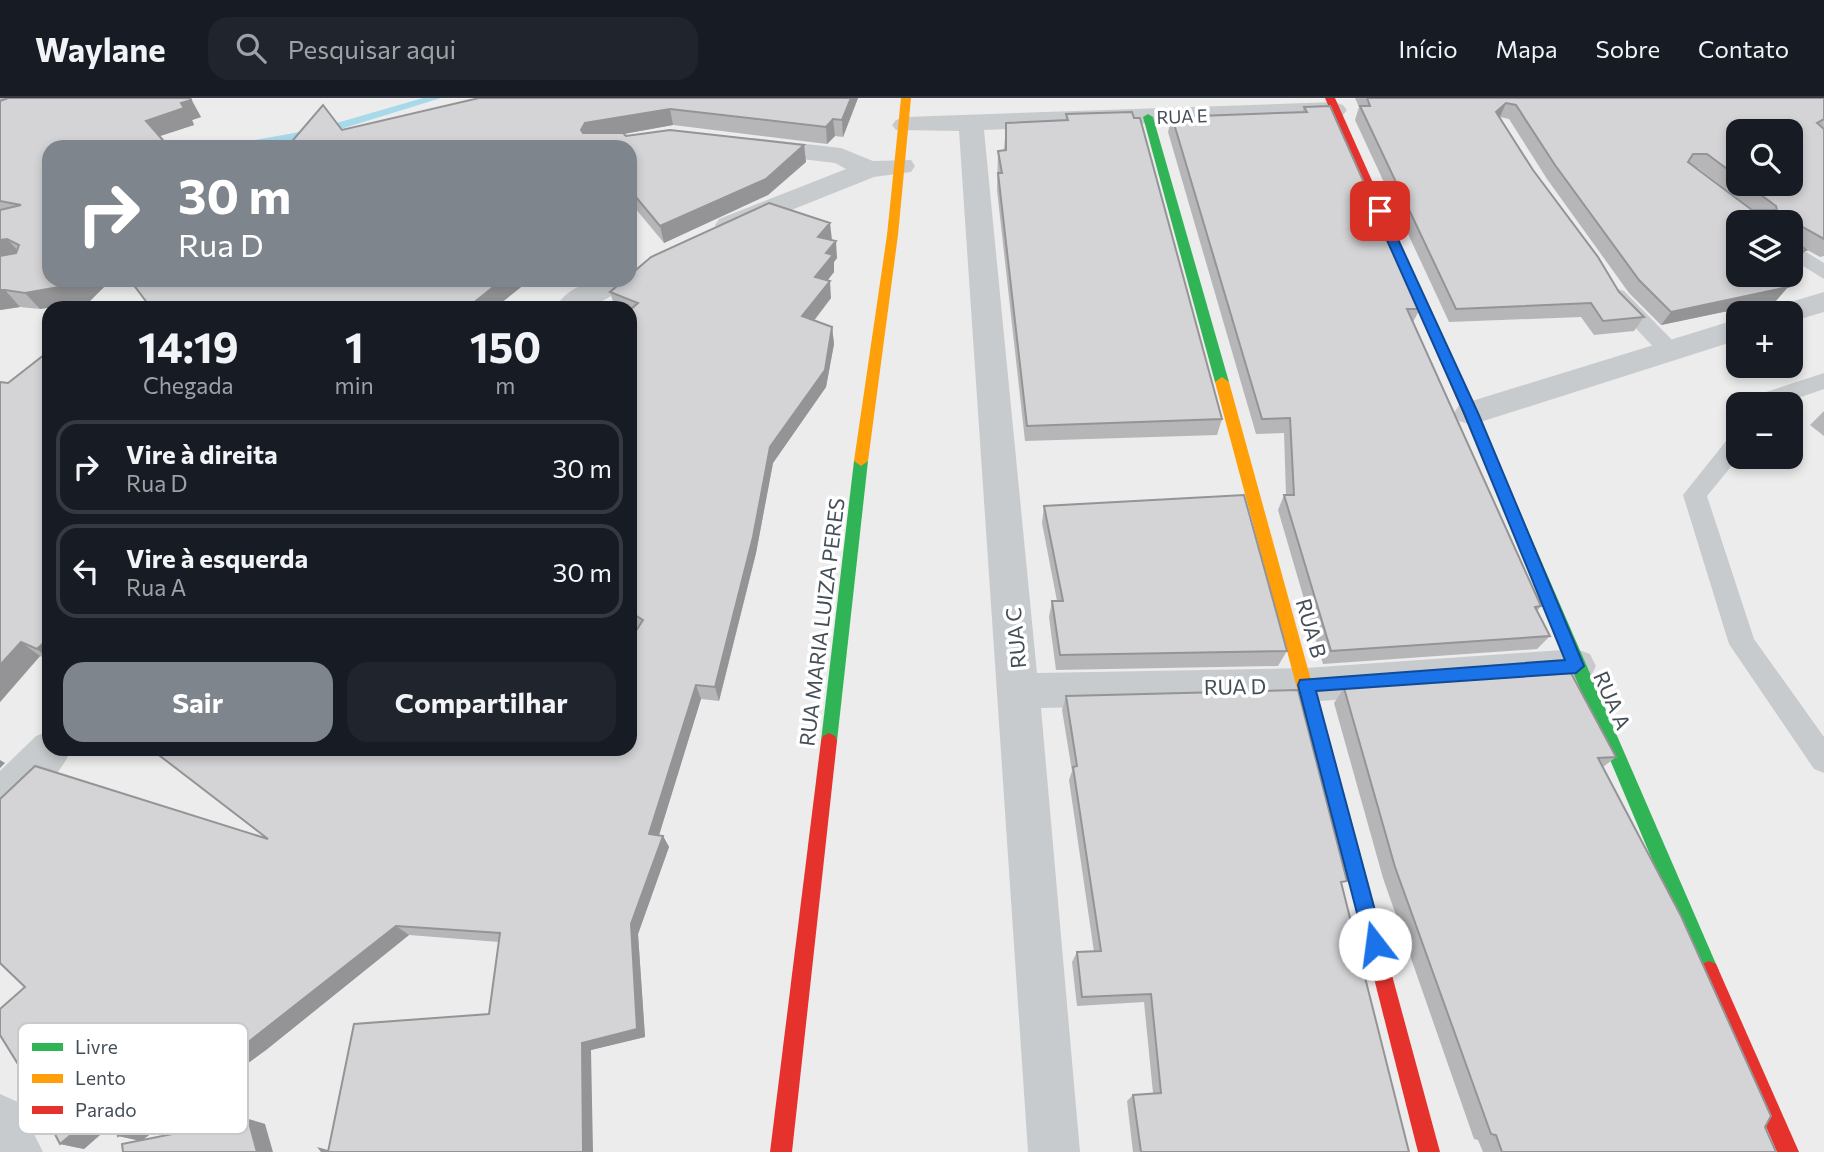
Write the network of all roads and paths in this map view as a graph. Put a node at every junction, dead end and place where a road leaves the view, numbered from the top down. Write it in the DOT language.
graph roads {
  1 [pos="906,98"];
  2 [pos="1332,104"];
  3 [pos="1148,117"];
  4 [pos="971,124"];
  5 [pos="905,125"];
  6 [pos="725,142"];
  7 [pos="902,166"];
  8 [pos="869,169"];
  9 [pos="700,240"];
  10 [pos="1803,258"];
  11 [pos="1824,274"];
  12 [pos="1606,278"];
  13 [pos="603,287"];
  14 [pos="579,301"];
  15 [pos="1824,302"];
  16 [pos="1803,308"];
  17 [pos="1726,333"];
  18 [pos="1669,351"];
  19 [pos="1824,381"];
  20 [pos="1792,392"];
  21 [pos="1471,413"];
  22 [pos="1726,457"];
  23 [pos="1576,666"];
  24 [pos="1306,685"];
  25 [pos="1019,691"];
  26 [pos="44,756"];
  27 [pos="1824,760"];
  28 [pos="0,800"];
  29 [pos="0,1121"];
  30 [pos="17,1152"];
  31 [pos="781,1152"];
  32 [pos="1054,1152"];
  33 [pos="1429,1152"];
  34 [pos="1788,1152"];
  1 -- 5 [label="street, RUA MARIA LUIZA PERES"];
  2 -- 3 [label="street, RUA E"];
  2 -- 21 [label="street, RUA A"];
  3 -- 4 [label="street, RUA E"];
  3 -- 24 [label="street, RUA B"];
  4 -- 5 [label="street, RUA E"];
  4 -- 25 [label="street, RUA C"];
  5 -- 7 [label="street, RUA MARIA LUIZA PERES"];
  6 -- 8 [label="street"];
  7 -- 8 [label="street"];
  7 -- 31 [label="street, RUA MARIA LUIZA PERES"];
  8 -- 9 [label="street"];
  10 -- 11 [label="lane"];
  12 -- 18 [label="lane"];
  13 -- 14 [label="street"];
  15 -- 16 [label="street"];
  17 -- 18 [label="street"];
  18 -- 21 [label="street"];
  19 -- 20 [label="lane"];
  21 -- 23 [label="street, RUA A"];
  22 -- 27 [label="lane"];
  23 -- 24 [label="street, RUA D"];
  23 -- 34 [label="street, RUA A"];
  24 -- 25 [label="street, RUA D"];
  24 -- 33 [label="street, RUA B"];
  25 -- 32 [label="street, RUA C"];
  26 -- 28 [label="street"];
  29 -- 30 [label="street"];
}
